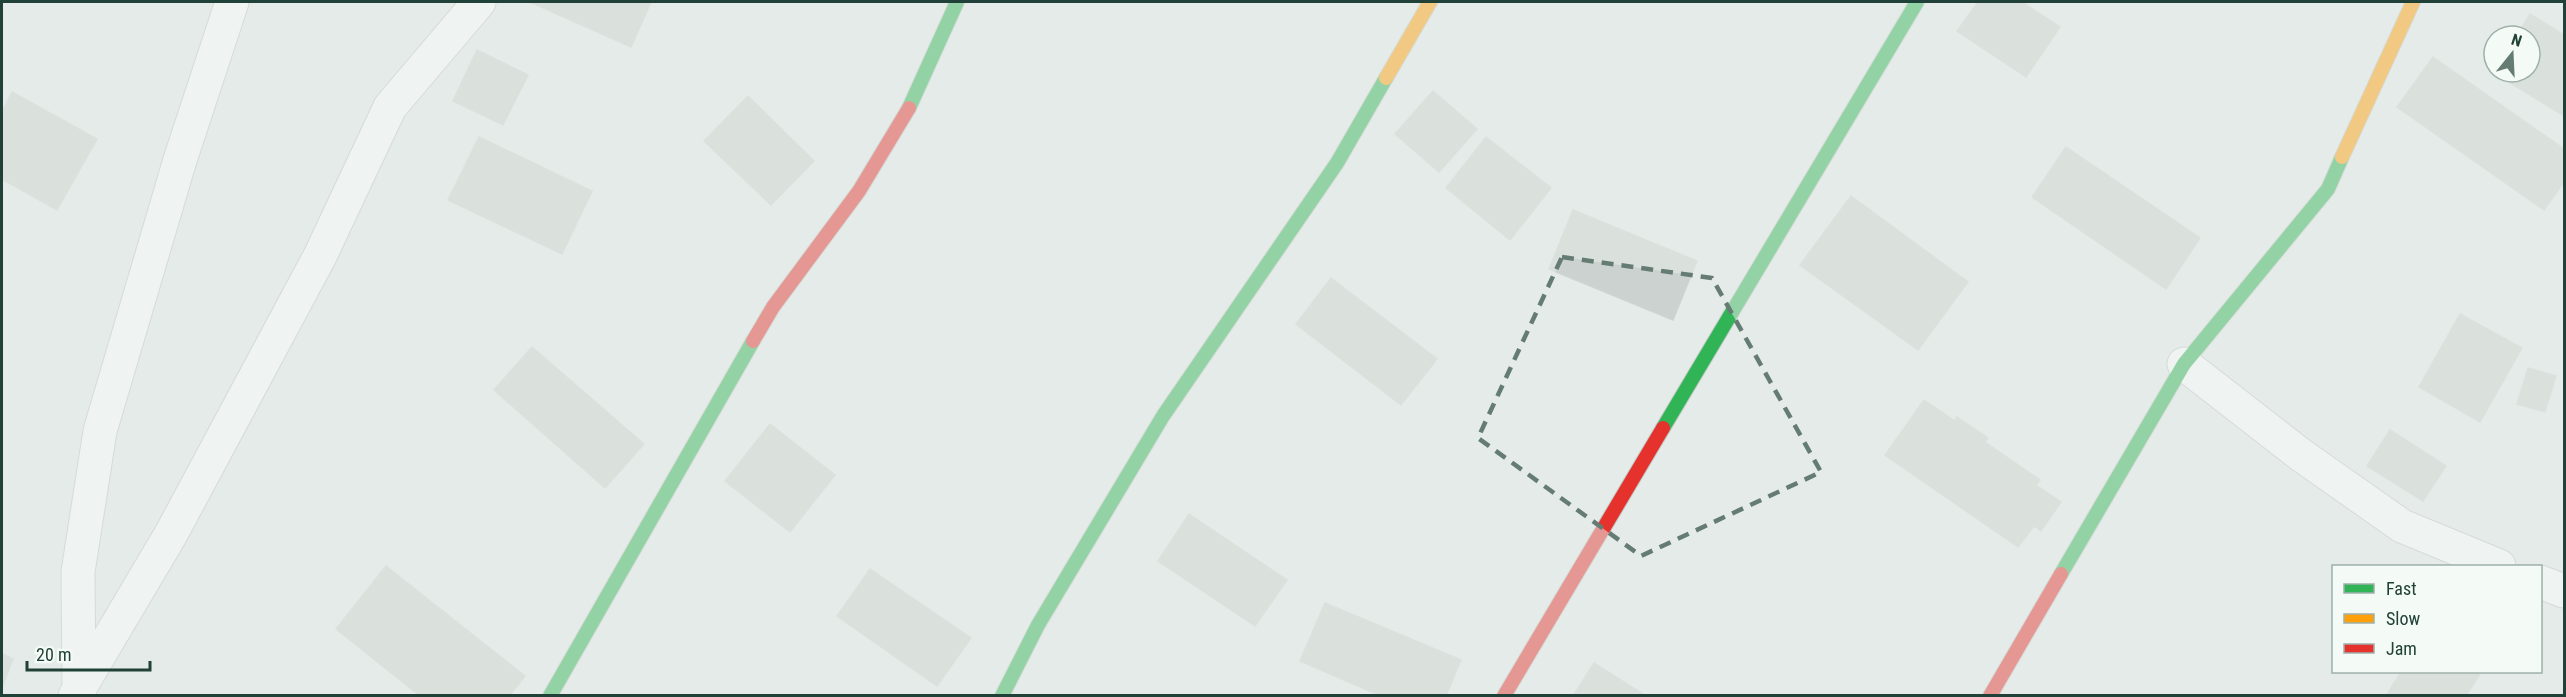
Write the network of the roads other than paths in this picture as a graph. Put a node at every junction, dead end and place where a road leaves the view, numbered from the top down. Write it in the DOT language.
graph roads {
  1 [pos="232,2"];
  2 [pos="479,2"];
  3 [pos="957,2"];
  4 [pos="1430,2"];
  5 [pos="1917,2"];
  6 [pos="2413,2"];
  7 [pos="2184,364"];
  8 [pos="2494,565"];
  9 [pos="2542,582"];
  10 [pos="2565,591"];
  11 [pos="77,692"];
  12 [pos="550,696"];
  13 [pos="1002,696"];
  14 [pos="1504,696"];
  15 [pos="1990,696"];
  1 -- 11 [label="street"];
  2 -- 11 [label="street"];
  3 -- 12 [label="street"];
  4 -- 13 [label="street"];
  5 -- 14 [label="street"];
  6 -- 7 [label="street"];
  7 -- 8 [label="street"];
  7 -- 15 [label="street"];
  9 -- 10 [label="street"];
}
